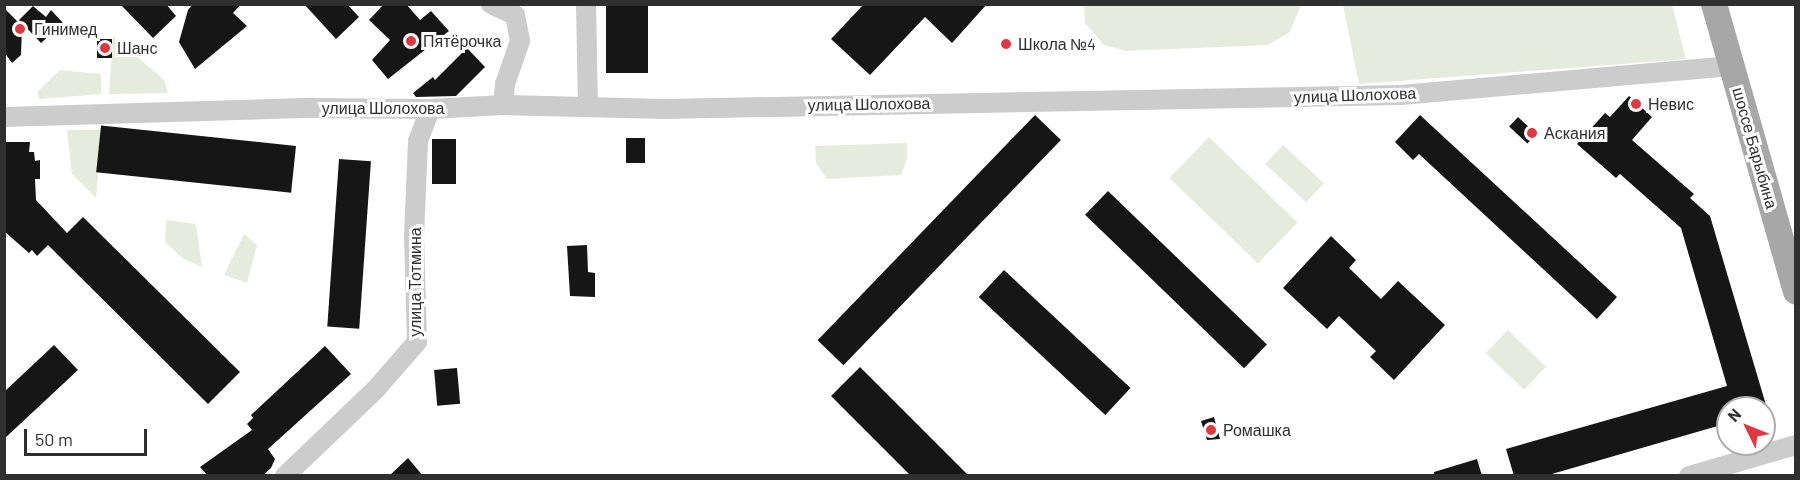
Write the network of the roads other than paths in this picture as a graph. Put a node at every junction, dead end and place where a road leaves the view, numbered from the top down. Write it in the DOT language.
graph roads {
  1 [pos="491,4"];
  2 [pos="586,4"];
  3 [pos="1714,4"];
  4 [pos="1732,66"];
  5 [pos="503,105"];
  6 [pos="588,107"];
  7 [pos="430,109"];
  8 [pos="4,117"];
  9 [pos="1796,292"];
  10 [pos="1796,445"];
  11 [pos="285,476"];
  12 [pos="1689,476"];
  1 -- 5 [label="street"];
  2 -- 6 [label="street"];
  3 -- 4 [label="main road, шоссе Барыбина"];
  4 -- 6 [label="street, улица Шолохова"];
  4 -- 9 [label="main road, шоссе Барыбина"];
  5 -- 6 [label="street, улица Шолохова"];
  5 -- 7 [label="street, улица Шолохова"];
  7 -- 8 [label="street, улица Шолохова"];
  7 -- 11 [label="street, улица Тотмина"];
  10 -- 12 [label="street"];
}
